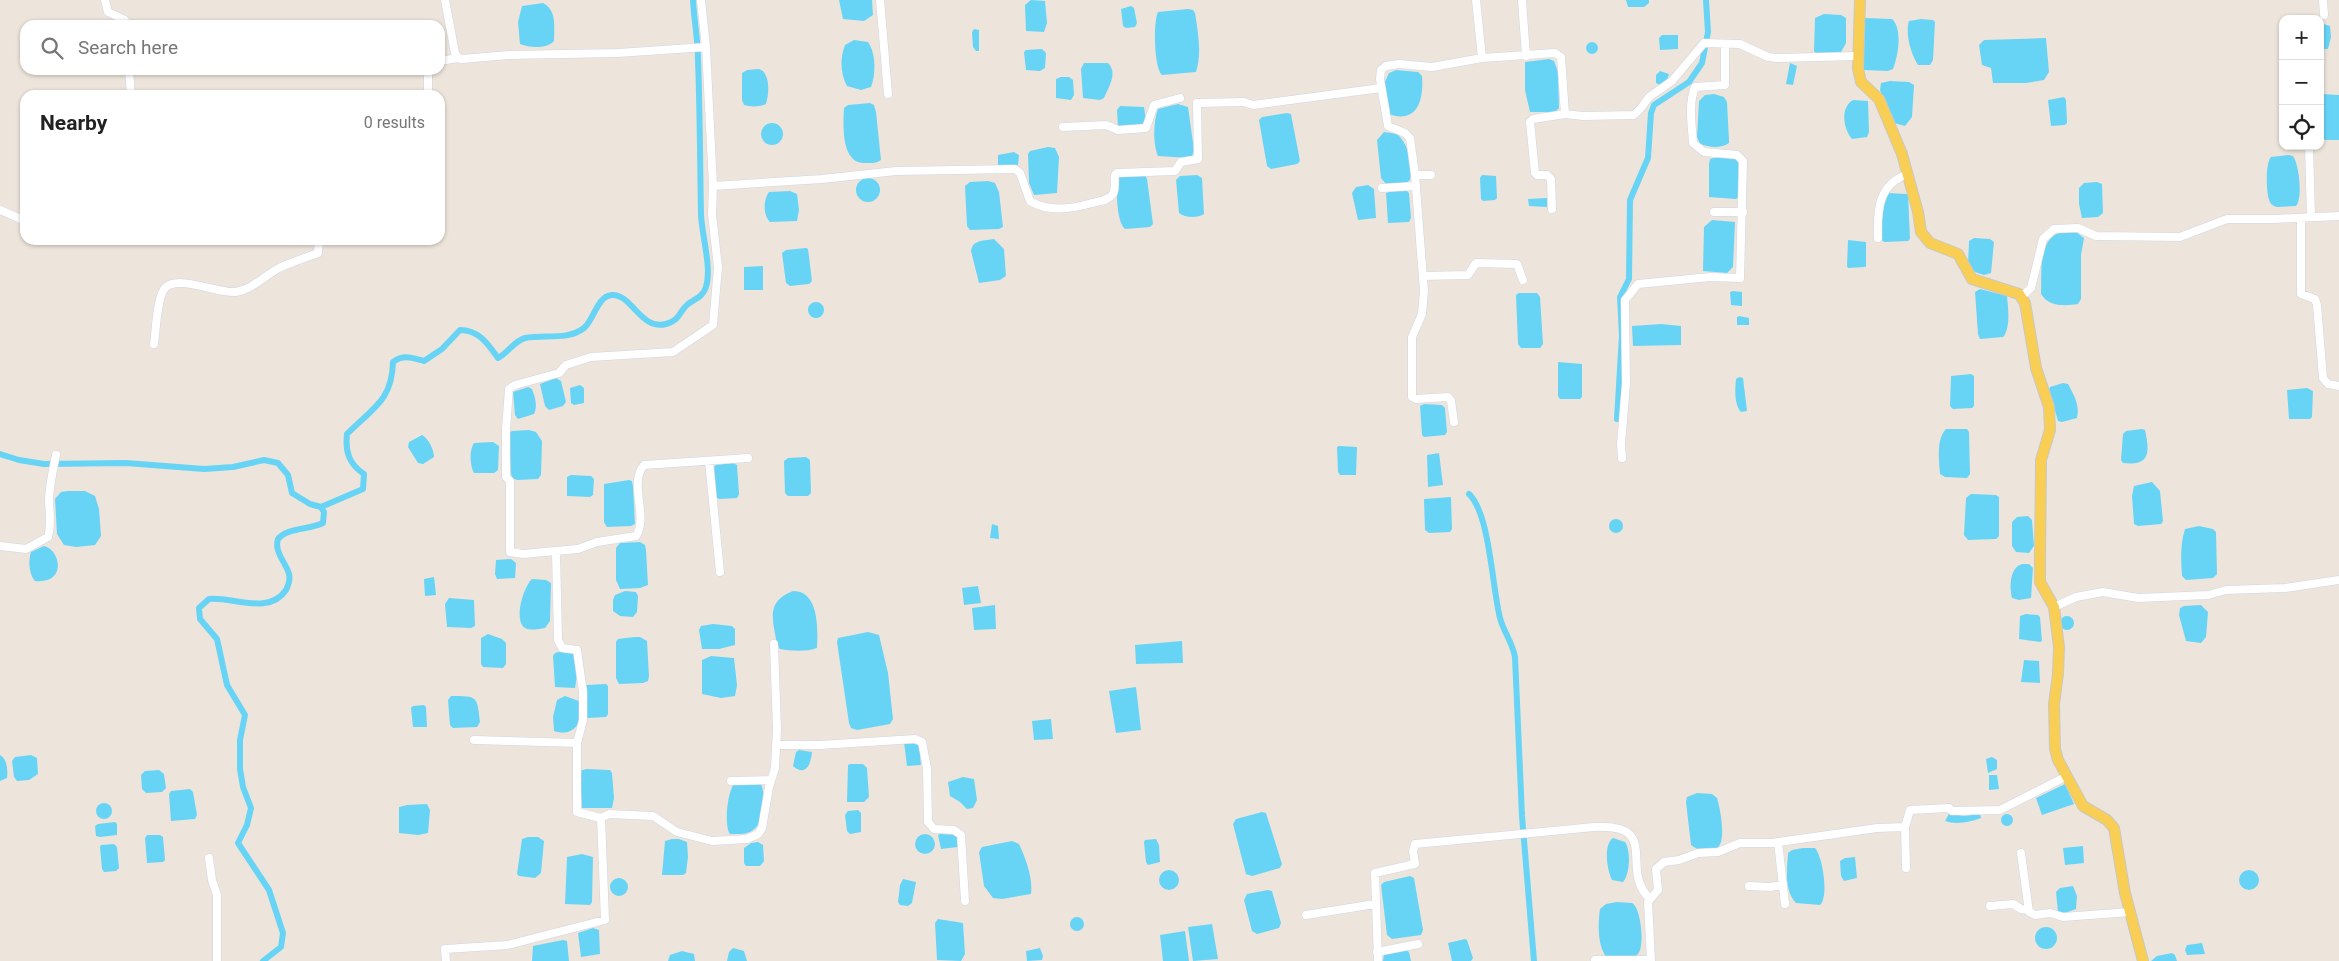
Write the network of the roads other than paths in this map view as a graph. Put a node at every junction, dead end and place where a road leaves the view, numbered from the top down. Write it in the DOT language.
graph roads {
  1 [pos="105,0"];
  2 [pos="445,0"];
  3 [pos="701,0"];
  4 [pos="880,0"];
  5 [pos="1476,0"];
  6 [pos="1522,0"];
  7 [pos="1860,0"];
  8 [pos="2323,0"];
  9 [pos="2324,15"];
  10 [pos="125,20"];
  11 [pos="1725,44"];
  12 [pos="704,47"];
  13 [pos="1526,56"];
  14 [pos="1858,56"];
  15 [pos="458,58"];
  16 [pos="1482,58"];
  17 [pos="445,60"];
  18 [pos="129,75"];
  19 [pos="428,75"];
  20 [pos="1381,88"];
  21 [pos="130,90"];
  22 [pos="428,90"];
  23 [pos="888,94"];
  24 [pos="1180,98"];
  25 [pos="1565,114"];
  26 [pos="1063,127"];
  27 [pos="2309,150"];
  28 [pos="1908,174"];
  29 [pos="1415,175"];
  30 [pos="1431,175"];
  31 [pos="713,186"];
  32 [pos="1416,186"];
  33 [pos="1382,188"];
  34 [pos="1552,209"];
  35 [pos="0,210"];
  36 [pos="1714,212"];
  37 [pos="1742,212"];
  38 [pos="2339,216"];
  39 [pos="2311,217"];
  40 [pos="2301,218"];
  41 [pos="20,219"];
  42 [pos="1878,238"];
  43 [pos="319,245"];
  44 [pos="1423,276"];
  45 [pos="1523,280"];
  46 [pos="2022,296"];
  47 [pos="154,344"];
  48 [pos="2339,386"];
  49 [pos="1454,422"];
  50 [pos="56,455"];
  51 [pos="748,458"];
  52 [pos="1622,458"];
  53 [pos="709,461"];
  54 [pos="0,546"];
  55 [pos="556,551"];
  56 [pos="720,572"];
  57 [pos="2339,580"];
  58 [pos="2054,607"];
  59 [pos="774,644"];
  60 [pos="474,740"];
  61 [pos="577,743"];
  62 [pos="776,745"];
  63 [pos="2067,776"];
  64 [pos="770,780"];
  65 [pos="731,781"];
  66 [pos="601,818"];
  67 [pos="1904,827"];
  68 [pos="1778,842"];
  69 [pos="2021,853"];
  70 [pos="209,858"];
  71 [pos="1906,868"];
  72 [pos="1782,885"];
  73 [pos="1749,886"];
  74 [pos="1650,899"];
  75 [pos="965,901"];
  76 [pos="1375,904"];
  77 [pos="1785,904"];
  78 [pos="1990,906"];
  79 [pos="2028,910"];
  80 [pos="2130,912"];
  81 [pos="1306,915"];
  82 [pos="1418,944"];
  83 [pos="1377,952"];
  84 [pos="1595,960"];
  85 [pos="1651,960"];
  86 [pos="217,961"];
  87 [pos="446,961"];
  88 [pos="1378,961"];
  89 [pos="2143,961"];
  1 -- 10 [label="street"];
  2 -- 15 [label="street"];
  3 -- 12 [label="street"];
  4 -- 23 [label="street"];
  5 -- 16 [label="street"];
  6 -- 13 [label="street"];
  7 -- 14 [label="main road"];
  8 -- 9 [label="street"];
  11 -- 14 [label="street"];
  11 -- 25 [label="street"];
  11 -- 37 [label="street"];
  12 -- 15 [label="street"];
  12 -- 31 [label="street"];
  13 -- 16 [label="street"];
  13 -- 25 [label="street"];
  14 -- 28 [label="main road"];
  15 -- 17 [label="street"];
  16 -- 20 [label="street"];
  18 -- 21 [label="street"];
  19 -- 22 [label="street"];
  20 -- 29 [label="street"];
  20 -- 31 [label="street"];
  24 -- 26 [label="street"];
  25 -- 34 [label="street"];
  27 -- 39 [label="street"];
  28 -- 42 [label="street"];
  28 -- 46 [label="main road"];
  29 -- 30 [label="street"];
  29 -- 32 [label="street"];
  31 -- 55 [label="street"];
  32 -- 33 [label="street"];
  32 -- 44 [label="street"];
  35 -- 41 [label="street"];
  36 -- 37 [label="street"];
  37 -- 52 [label="street"];
  38 -- 39 [label="street"];
  39 -- 40 [label="street"];
  40 -- 46 [label="street"];
  40 -- 48 [label="street"];
  43 -- 47 [label="street"];
  44 -- 45 [label="street"];
  44 -- 49 [label="street"];
  46 -- 58 [label="main road"];
  50 -- 54 [label="street"];
  51 -- 53 [label="street"];
  53 -- 55 [label="street"];
  53 -- 56 [label="street"];
  55 -- 61 [label="street"];
  57 -- 58 [label="street"];
  58 -- 63 [label="main road"];
  59 -- 62 [label="street"];
  60 -- 61 [label="street"];
  61 -- 66 [label="street"];
  62 -- 64 [label="street"];
  62 -- 75 [label="street"];
  63 -- 67 [label="street"];
  63 -- 80 [label="main road"];
  64 -- 65 [label="street"];
  64 -- 66 [label="street"];
  66 -- 87 [label="street"];
  67 -- 68 [label="street"];
  67 -- 71 [label="street"];
  68 -- 72 [label="street"];
  68 -- 74 [label="street"];
  69 -- 79 [label="street"];
  70 -- 86 [label="street"];
  72 -- 73 [label="street"];
  72 -- 77 [label="street"];
  74 -- 76 [label="street"];
  74 -- 85 [label="street"];
  76 -- 81 [label="street"];
  76 -- 83 [label="street"];
  78 -- 79 [label="street"];
  79 -- 80 [label="street"];
  80 -- 89 [label="main road"];
  82 -- 83 [label="street"];
  83 -- 88 [label="street"];
  84 -- 85 [label="street"];
}
